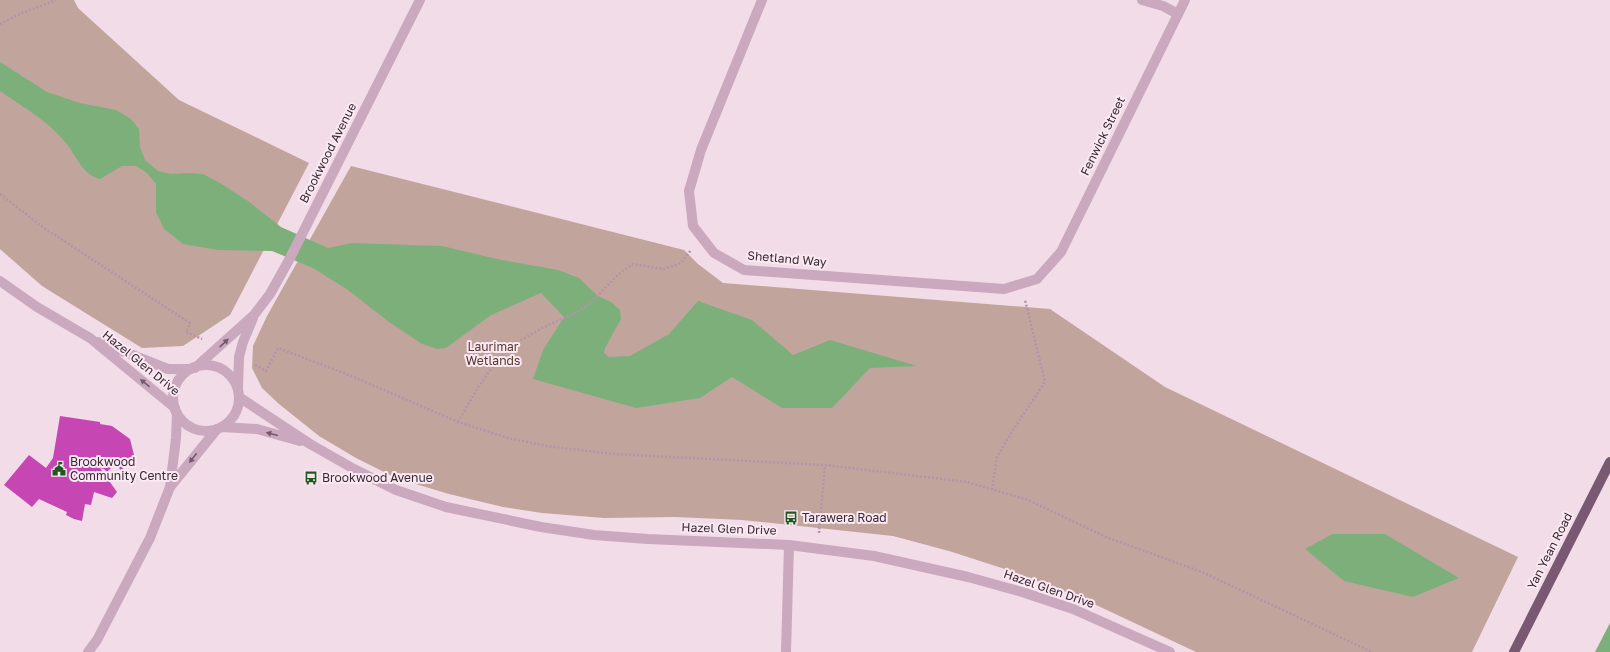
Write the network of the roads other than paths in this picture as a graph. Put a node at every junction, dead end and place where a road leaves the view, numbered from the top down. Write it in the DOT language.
graph roads {
  1 [pos="420,0"];
  2 [pos="762,0"];
  3 [pos="1142,0"];
  4 [pos="1185,0"];
  5 [pos="1178,14"];
  6 [pos="1037,279"];
  7 [pos="0,281"];
  8 [pos="254,315"];
  9 [pos="90,338"];
  10 [pos="193,369"];
  11 [pos="239,394"];
  12 [pos="176,411"];
  13 [pos="220,428"];
  14 [pos="310,444"];
  15 [pos="1610,462"];
  16 [pos="170,488"];
  17 [pos="789,545"];
  18 [pos="88,652"];
  19 [pos="786,652"];
  20 [pos="1170,652"];
  21 [pos="1514,652"];
  1 -- 8 [label="street, Brookwood Avenue"];
  2 -- 6 [label="street, Shetland Way"];
  3 -- 5 [label="street"];
  4 -- 5 [label="street, Fenwick Street"];
  5 -- 6 [label="street, Fenwick Street"];
  7 -- 9 [label="street, Hazel Glen Drive"];
  10 -- 8 [label="street, Brookwood Avenue, one-way"];
  8 -- 11 [label="street, Brookwood Avenue"];
  9 -- 10 [label="street, Hazel Glen Drive"];
  12 -- 9 [label="street, Hazel Glen Drive, one-way"];
  10 -- 11 [label="street"];
  10 -- 12 [label="street"];
  11 -- 13 [label="street"];
  11 -- 14 [label="street, Hazel Glen Drive"];
  12 -- 13 [label="street"];
  12 -- 16 [label="street"];
  14 -- 13 [label="street, Hazel Glen Drive, one-way"];
  13 -- 16 [label="street, one-way"];
  14 -- 17 [label="street, Hazel Glen Drive"];
  15 -- 21 [label="main road, Yan Yean Road"];
  16 -- 18 [label="street"];
  17 -- 19 [label="street"];
  17 -- 20 [label="street, Hazel Glen Drive"];
}
